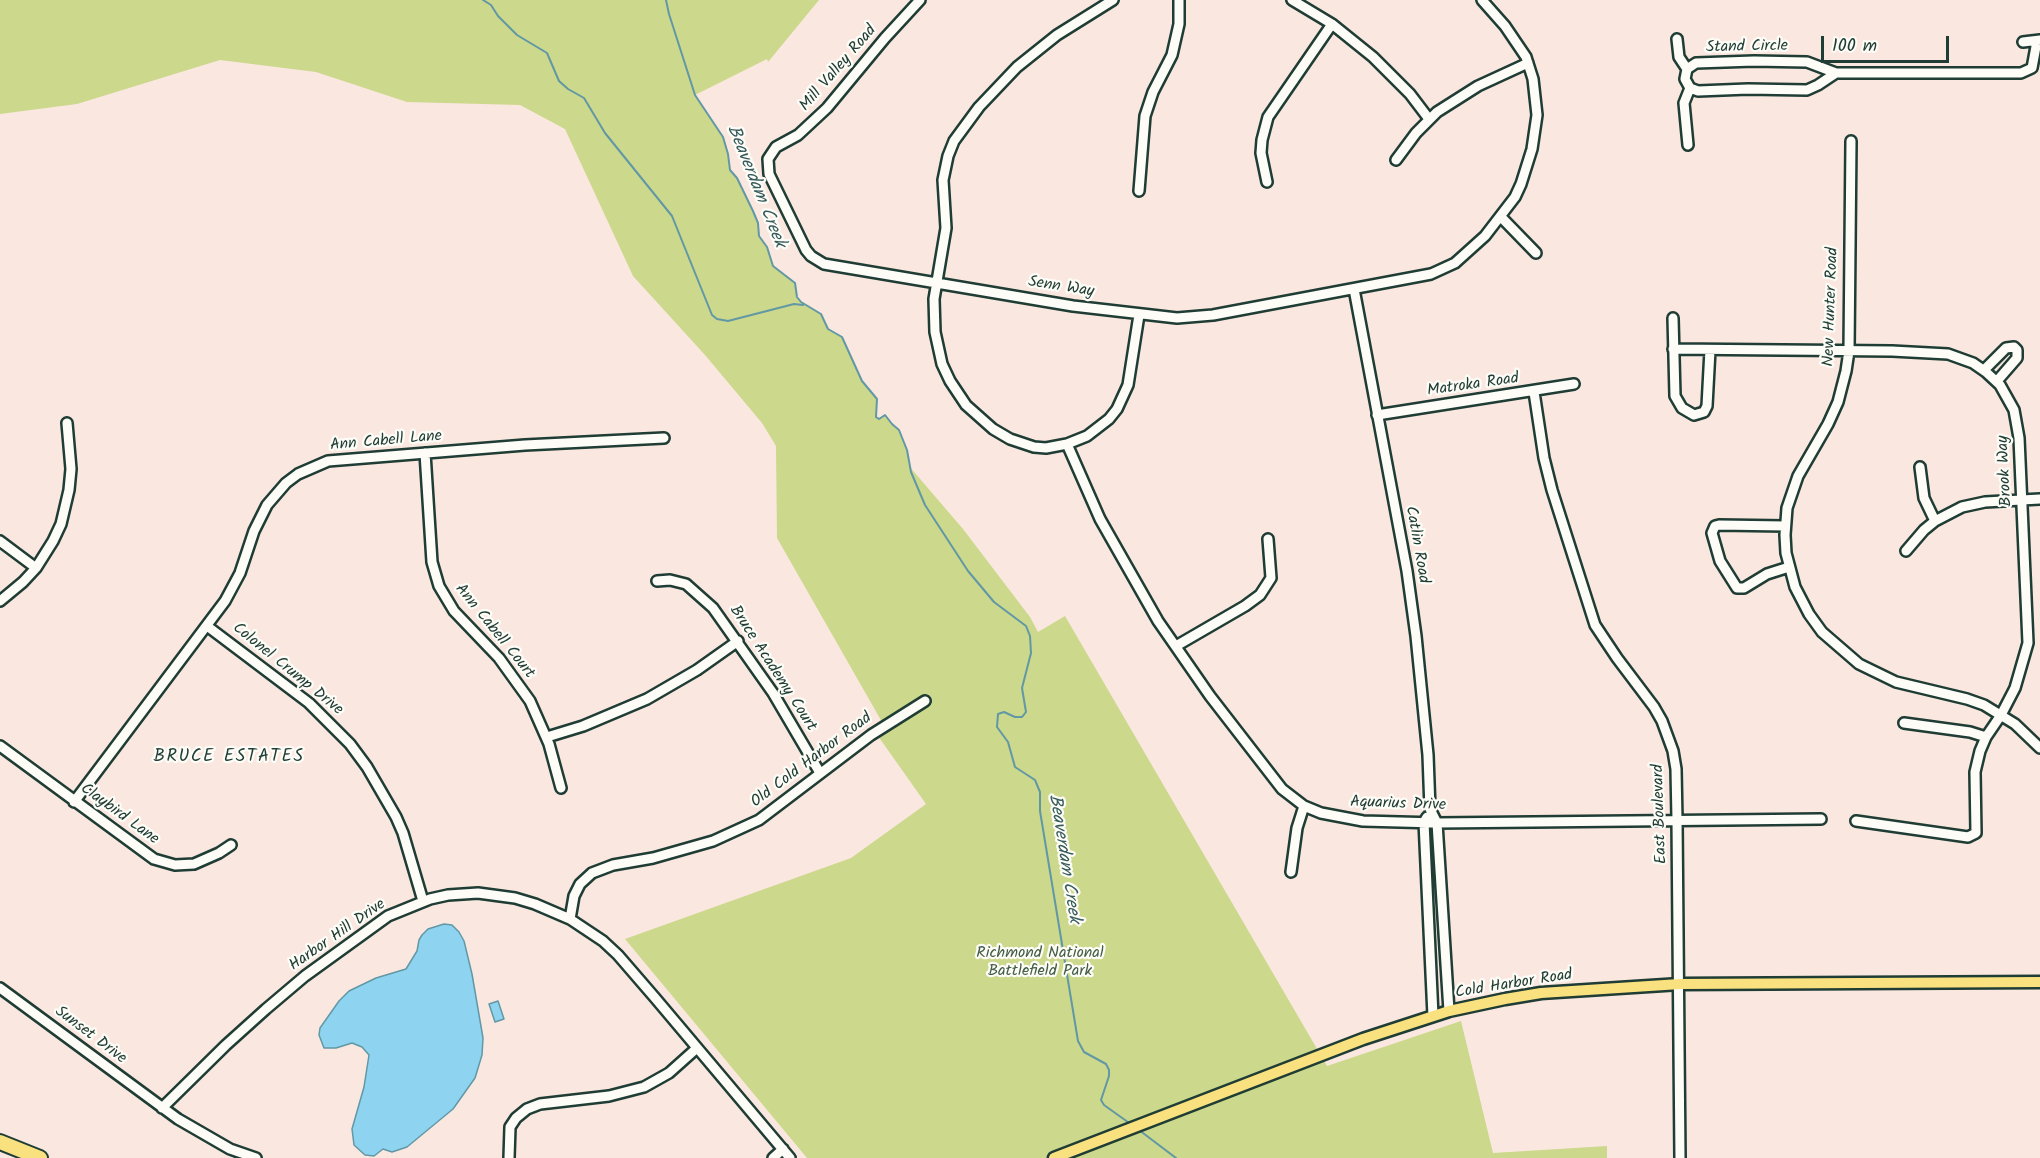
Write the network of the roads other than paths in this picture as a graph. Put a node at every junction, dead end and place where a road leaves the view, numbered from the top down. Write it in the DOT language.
graph roads {
  1 [pos="920,0"];
  2 [pos="1113,0"];
  3 [pos="1179,0"];
  4 [pos="1292,0"];
  5 [pos="1482,0"];
  6 [pos="1332,24"];
  7 [pos="1677,39"];
  8 [pos="2039,40"];
  9 [pos="2023,42"];
  10 [pos="1528,63"];
  11 [pos="1687,69"];
  12 [pos="1836,73"];
  13 [pos="1690,88"];
  14 [pos="1428,119"];
  15 [pos="1851,141"];
  16 [pos="1688,145"];
  17 [pos="1396,160"];
  18 [pos="1267,182"];
  19 [pos="1139,191"];
  20 [pos="789,215"];
  21 [pos="1501,217"];
  22 [pos="1536,253"];
  23 [pos="938,282"];
  24 [pos="1353,289"];
  25 [pos="1139,315"];
  26 [pos="1673,318"];
  27 [pos="1674,349"];
  28 [pos="1710,350"];
  29 [pos="1849,351"];
  30 [pos="1984,370"];
  31 [pos="1997,381"];
  32 [pos="1574,384"];
  33 [pos="1534,392"];
  34 [pos="1377,415"];
  35 [pos="67,423"];
  36 [pos="664,438"];
  37 [pos="1067,444"];
  38 [pos="425,453"];
  39 [pos="1920,467"];
  40 [pos="2040,499"];
  41 [pos="2023,500"];
  42 [pos="1935,521"];
  43 [pos="1785,526"];
  44 [pos="1268,539"];
  45 [pos="0,541"];
  46 [pos="1906,551"];
  47 [pos="1789,567"];
  48 [pos="36,568"];
  49 [pos="657,582"];
  50 [pos="0,601"];
  51 [pos="207,626"];
  52 [pos="738,640"];
  53 [pos="1176,646"];
  54 [pos="925,701"];
  55 [pos="2001,715"];
  56 [pos="1904,723"];
  57 [pos="547,737"];
  58 [pos="1986,737"];
  59 [pos="0,746"];
  60 [pos="2040,748"];
  61 [pos="820,773"];
  62 [pos="561,788"];
  63 [pos="74,802"];
  64 [pos="1304,806"];
  65 [pos="1430,809"];
  66 [pos="1821,819"];
  67 [pos="1677,820"];
  68 [pos="1856,821"];
  69 [pos="1424,822"];
  70 [pos="1437,823"];
  71 [pos="231,845"];
  72 [pos="1291,872"];
  73 [pos="423,901"];
  74 [pos="570,919"];
  75 [pos="2040,982"];
  76 [pos="1680,984"];
  77 [pos="0,987"];
  78 [pos="1449,1011"];
  79 [pos="1433,1016"];
  80 [pos="697,1048"];
  81 [pos="162,1108"];
  82 [pos="0,1142"];
  83 [pos="783,1149"];
  84 [pos="40,1158"];
  85 [pos="256,1158"];
  86 [pos="509,1158"];
  87 [pos="772,1158"];
  88 [pos="790,1158"];
  89 [pos="1054,1158"];
  90 [pos="1680,1158"];
  1 -- 20 [label="street, Mill Valley Road"];
  2 -- 23 [label="street"];
  3 -- 19 [label="street"];
  4 -- 6 [label="street"];
  5 -- 10 [label="street"];
  6 -- 14 [label="street"];
  6 -- 18 [label="street"];
  7 -- 11 [label="street"];
  8 -- 9 [label="street"];
  8 -- 12 [label="street"];
  10 -- 14 [label="street"];
  10 -- 21 [label="street"];
  11 -- 12 [label="street, Stand Circle"];
  11 -- 13 [label="street, Stand Circle"];
  12 -- 13 [label="street"];
  13 -- 16 [label="street, Stand Circle"];
  14 -- 17 [label="street"];
  15 -- 29 [label="street, New Hunter Road"];
  20 -- 23 [label="street, Senn Way"];
  21 -- 22 [label="street"];
  21 -- 24 [label="street"];
  23 -- 25 [label="street, Senn Way"];
  23 -- 37 [label="street"];
  24 -- 25 [label="street, Senn Way"];
  24 -- 34 [label="street, Catlin Road"];
  25 -- 37 [label="street"];
  26 -- 27 [label="street"];
  27 -- 28 [label="street, Brook Way"];
  27 -- 28 [label="street"];
  28 -- 29 [label="street, Brook Way"];
  29 -- 30 [label="street, Brook Way"];
  29 -- 43 [label="street, New Hunter Road"];
  30 -- 31 [label="street, Brook Way"];
  30 -- 31 [label="street"];
  31 -- 41 [label="street, Brook Way"];
  32 -- 33 [label="street, Matroka Road"];
  33 -- 34 [label="street, Matroka Road"];
  33 -- 67 [label="street, East Boulevard"];
  34 -- 65 [label="street, Catlin Road"];
  35 -- 48 [label="street"];
  36 -- 38 [label="street, Ann Cabell Lane"];
  37 -- 53 [label="street, Aquarius Drive"];
  38 -- 51 [label="street, Ann Cabell Lane"];
  38 -- 57 [label="street, Ann Cabell Court"];
  39 -- 42 [label="street"];
  40 -- 41 [label="street"];
  41 -- 42 [label="street"];
  41 -- 55 [label="street, Brook Way"];
  42 -- 46 [label="street"];
  43 -- 47 [label="street, New Hunter Road"];
  43 -- 47 [label="street"];
  44 -- 53 [label="street"];
  45 -- 48 [label="street"];
  47 -- 55 [label="street, New Hunter Road"];
  48 -- 50 [label="street"];
  49 -- 52 [label="street, Bruce Academy Court"];
  51 -- 63 [label="street, Ann Cabell Lane"];
  51 -- 73 [label="street, Colonel Crump Drive"];
  52 -- 57 [label="street"];
  52 -- 61 [label="street, Bruce Academy Court"];
  53 -- 64 [label="street, Aquarius Drive"];
  54 -- 61 [label="street, Old Cold Harbor Road"];
  55 -- 58 [label="street, Brook Way"];
  55 -- 60 [label="street, New Hunter Road"];
  56 -- 58 [label="street"];
  57 -- 62 [label="street, Ann Cabell Court"];
  58 -- 68 [label="street, Brook Way"];
  59 -- 63 [label="street, Claybird Lane"];
  61 -- 74 [label="street, Old Cold Harbor Road"];
  63 -- 71 [label="street, Claybird Lane"];
  64 -- 69 [label="street, Aquarius Drive"];
  64 -- 72 [label="street"];
  65 -- 69 [label="street, Catlin Road"];
  65 -- 70 [label="street, Catlin Road"];
  66 -- 67 [label="street, Aquarius Drive"];
  67 -- 70 [label="street, Aquarius Drive"];
  67 -- 76 [label="street, East Boulevard"];
  69 -- 70 [label="street, Aquarius Drive"];
  69 -- 79 [label="street, Catlin Road"];
  70 -- 78 [label="street, Catlin Road"];
  73 -- 74 [label="street, Harbor Hill Drive"];
  73 -- 81 [label="street, Harbor Hill Drive"];
  74 -- 80 [label="street, Harbor Hill Drive"];
  75 -- 76 [label="main road, Cold Harbor Road"];
  76 -- 78 [label="main road, Cold Harbor Road"];
  76 -- 90 [label="street, East Boulevard"];
  77 -- 81 [label="street, Sunset Drive"];
  78 -- 79 [label="main road, Cold Harbor Road"];
  79 -- 89 [label="main road, Cold Harbor Road"];
  80 -- 83 [label="street, Harbor Hill Drive"];
  80 -- 86 [label="street"];
  81 -- 85 [label="street, Sunset Drive"];
  82 -- 84 [label="highway"];
  83 -- 87 [label="street"];
  83 -- 88 [label="street, Harbor Hill Drive"];
}
